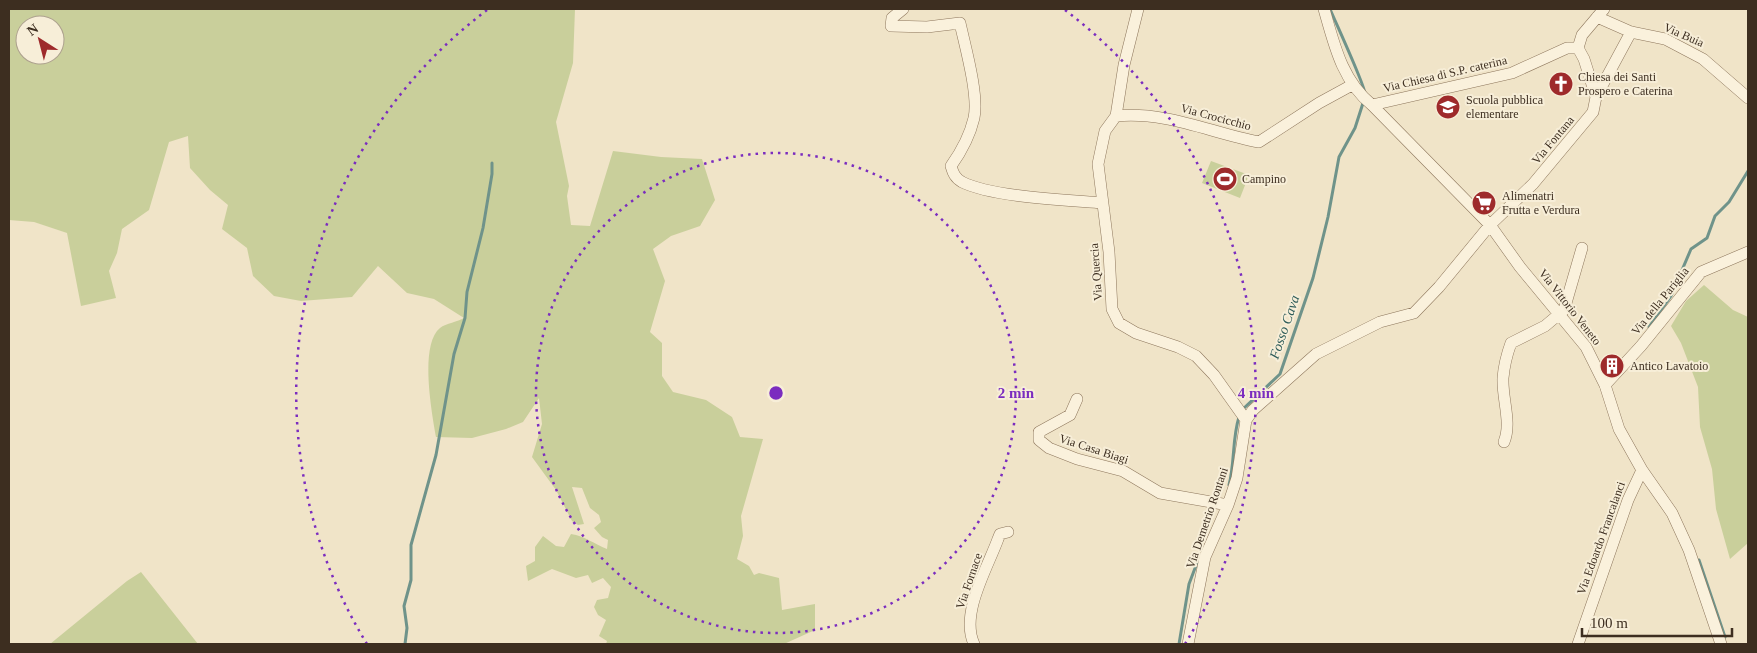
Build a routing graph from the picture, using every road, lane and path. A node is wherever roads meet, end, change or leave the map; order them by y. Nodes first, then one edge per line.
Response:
1 (903, 9) edge
2 (1138, 9) edge
3 (1324, 9) edge
4 (1601, 13) edge
5 (1631, 32) junction
6 (1578, 48) junction
7 (1352, 85) junction
8 (1596, 97) junction
9 (1748, 98) edge
10 (1367, 100) junction
11 (1116, 116) junction
12 (1102, 203) junction
13 (1490, 225) junction
14 (1582, 248) dead end
15 (1748, 252) edge
16 (1561, 314) junction
17 (1605, 385) junction
18 (1077, 398) dead end
19 (1243, 415) junction
20 (1504, 442) dead end
21 (1642, 470) junction
22 (1224, 505) junction
23 (1008, 532) dead end
24 (974, 644) edge
25 (1188, 644) edge
26 (1578, 644) edge
27 (1721, 644) edge

1 - 12 street
2 - 11 street
3 - 7 street, Via Vittorio Veneto
4 - 5 street, Via Buia
4 - 6 street
5 - 8 street, Via Fontana
5 - 9 street, Via Buia
6 - 8 street
6 - 10 street, Via Chiesa di S.P. caterina
7 - 10 street, Via Vittorio Veneto
7 - 11 street, Via Crocicchio
8 - 13 street, Via Fontana
10 - 13 street, Via Vittorio Veneto
11 - 12 street, Via Quercia
12 - 19 street, Via Quercia
13 - 16 street, Via Vittorio Veneto
13 - 19 street
14 - 16 street
15 - 17 street, Via della Pariglia
16 - 17 street, Via Vittorio Veneto
16 - 20 street
17 - 21 street, Via Vittorio Veneto
18 - 22 street, Via Casa Biagi
19 - 22 street, Via Demetrio Rontani
21 - 26 street, Via Edoardo Francalanci
21 - 27 street, Via Vittorio Veneto
22 - 25 street, Via Demetrio Rontani
23 - 24 street, Via Fornace

